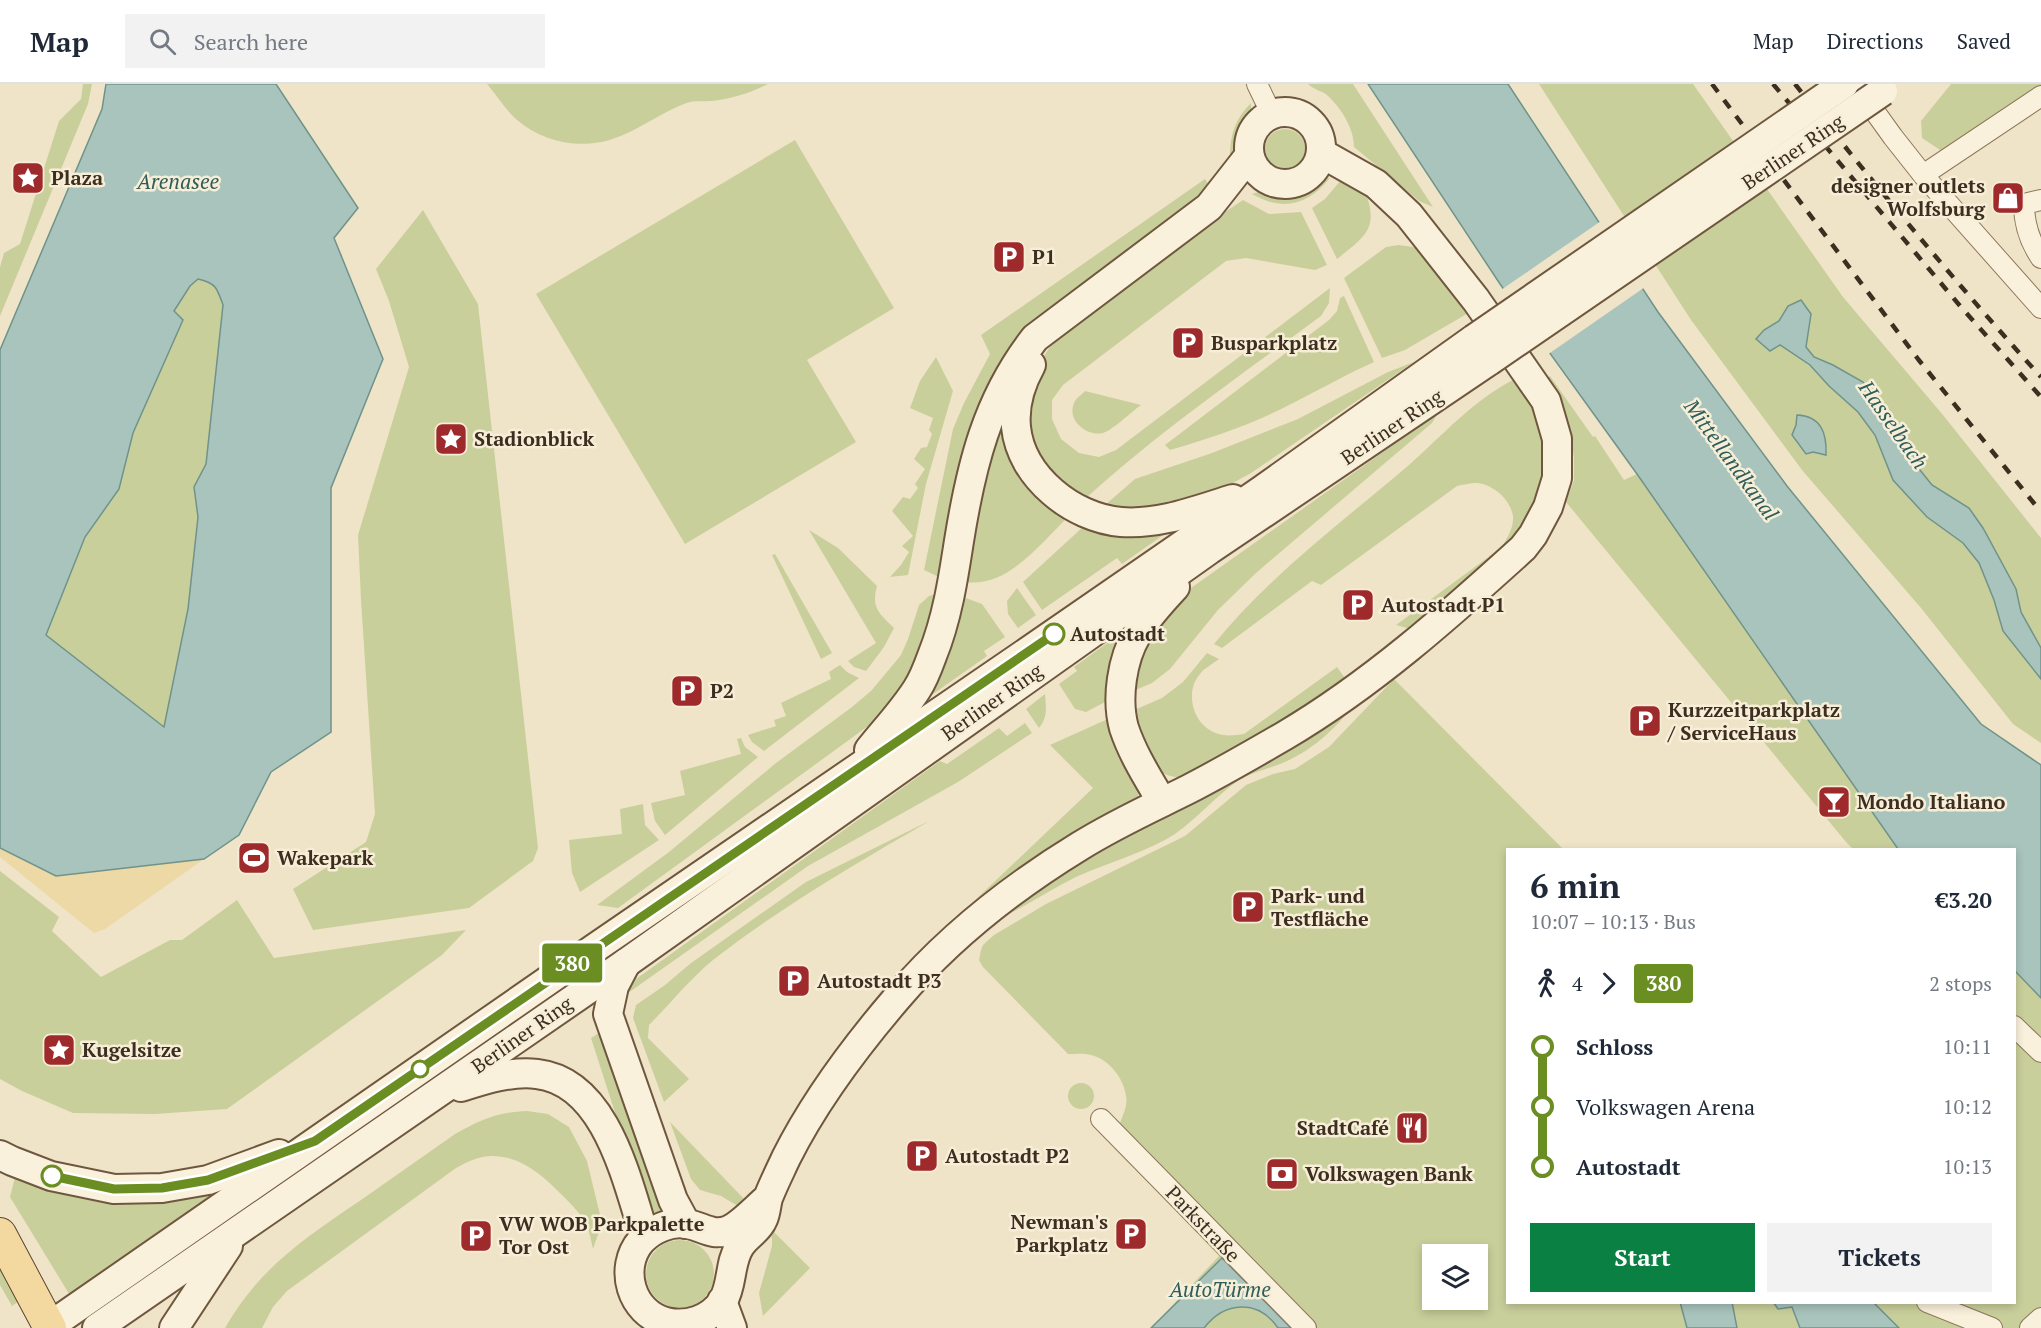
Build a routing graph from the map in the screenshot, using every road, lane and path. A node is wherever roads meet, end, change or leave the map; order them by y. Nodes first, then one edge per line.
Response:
1 (1257, 84) edge
2 (1844, 84) edge
3 (1855, 84) edge
4 (1888, 87) edge
5 (2041, 96) edge
6 (1271, 113) junction
7 (1321, 153) junction
8 (1249, 156) junction
9 (1923, 175) junction
10 (1269, 180) junction
11 (2041, 200) edge
12 (1209, 207) junction
13 (2041, 258) edge
14 (1077, 307) junction
15 (2041, 308) edge
16 (1482, 350) junction
17 (1262, 490) junction
18 (1209, 550) junction
19 (850, 773) junction
20 (1162, 802) junction
21 (626, 963) junction
22 (2016, 1028) edge
23 (2041, 1052) edge
24 (434, 1096) junction
25 (1101, 1119) dead end
26 (315, 1141) junction
27 (0, 1155) edge
28 (768, 1198) junction
29 (697, 1228) junction
30 (237, 1232) junction
31 (0, 1234) edge
32 (645, 1237) junction
33 (730, 1269) junction
34 (723, 1301) junction
35 (1932, 1304) edge
36 (1962, 1304) edge
37 (2041, 1318) edge
38 (1984, 1325) edge
39 (678, 1326) edge
40 (48, 1327) edge
41 (96, 1328) edge
42 (174, 1328) edge
43 (732, 1328) edge
44 (1306, 1328) edge
45 (2030, 1328) edge

1 - 6 street
2 - 16 main road, Berliner Ring, bridge
3 - 9 street
4 - 16 main road, Berliner Ring, bridge
5 - 9 street
6 - 7 main road
6 - 8 main road
7 - 10 main road
7 - 20 main road
8 - 10 main road
8 - 12 main road
9 - 15 street
10 - 12 main road
11 - 13 street
12 - 14 main road
14 - 17 main road
14 - 19 main road
16 - 17 main road, Berliner Ring
16 - 18 main road, Berliner Ring
17 - 19 main road, Berliner Ring
18 - 20 main road
18 - 21 main road, Berliner Ring
19 - 26 main road, Berliner Ring
20 - 28 main road
21 - 24 main road, Berliner Ring
21 - 29 main road
22 - 23 street
24 - 30 main road, Berliner Ring
24 - 32 main road
25 - 44 street, Parkstraße
26 - 27 main road
26 - 40 main road, Berliner Ring
28 - 29 main road
28 - 33 main road
29 - 32 main road
29 - 33 main road
30 - 41 main road, Berliner Ring
30 - 42 main road
31 - 40 main road
32 - 39 main road
33 - 34 main road
34 - 39 main road
34 - 43 main road
35 - 38 street
36 - 38 street
37 - 45 street

